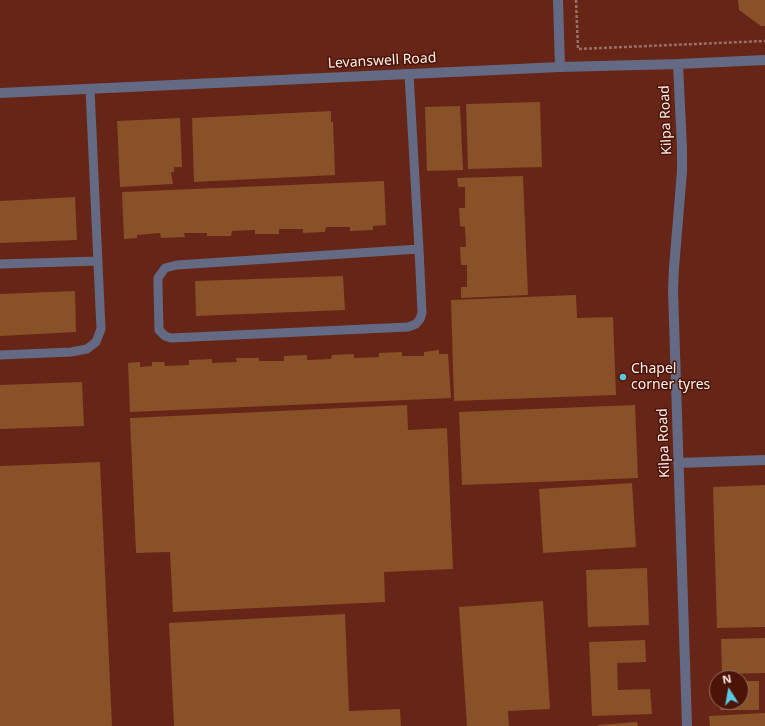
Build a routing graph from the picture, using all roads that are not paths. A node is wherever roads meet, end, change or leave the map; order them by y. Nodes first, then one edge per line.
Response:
1 (558, 0) edge
2 (765, 60) edge
3 (678, 64) junction
4 (560, 67) junction
5 (409, 74) junction
6 (90, 89) junction
7 (0, 93) edge
8 (419, 249) junction
9 (98, 261) junction
10 (0, 264) edge
11 (0, 355) edge
12 (765, 460) edge
13 (678, 464) junction
14 (687, 726) edge

1 - 4 street
2 - 3 street, Levanswell Road
3 - 4 street, Levanswell Road
3 - 13 street, Kilpa Road
4 - 5 street, Levanswell Road
5 - 6 street, Levanswell Road
5 - 8 lane
6 - 7 street, Levanswell Road
6 - 9 lane
8 - 8 lane
9 - 10 lane
9 - 11 lane
12 - 13 street
13 - 14 street, Kilpa Road

